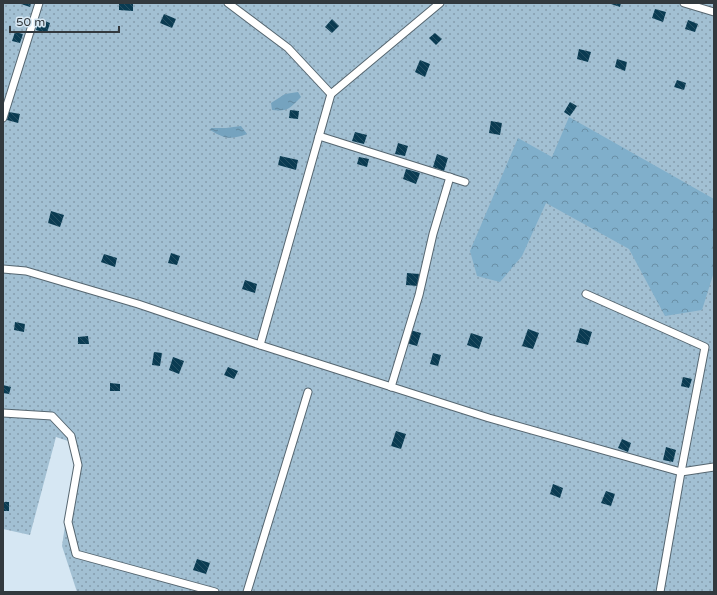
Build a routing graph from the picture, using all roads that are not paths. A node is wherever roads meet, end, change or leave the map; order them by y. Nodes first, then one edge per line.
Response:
1 (39, 3) edge
2 (228, 3) edge
3 (440, 3) edge
4 (684, 3) edge
5 (714, 12) edge
6 (331, 94) junction
7 (3, 118) edge
8 (319, 136) junction
9 (450, 177) junction
10 (465, 182) dead end
11 (3, 269) edge
12 (586, 294) dead end
13 (260, 345) junction
14 (391, 387) junction
15 (308, 392) dead end
16 (3, 413) edge
17 (714, 467) edge
18 (681, 472) junction
19 (215, 592) edge
20 (247, 592) edge
21 (660, 592) edge

1 - 7 lane
2 - 6 lane
3 - 6 lane
4 - 5 lane
6 - 8 lane
8 - 9 lane
8 - 13 lane
9 - 10 lane
9 - 14 lane
11 - 13 lane
12 - 18 lane
13 - 14 lane
14 - 18 lane
15 - 20 lane
16 - 19 lane
17 - 18 lane
18 - 21 lane

